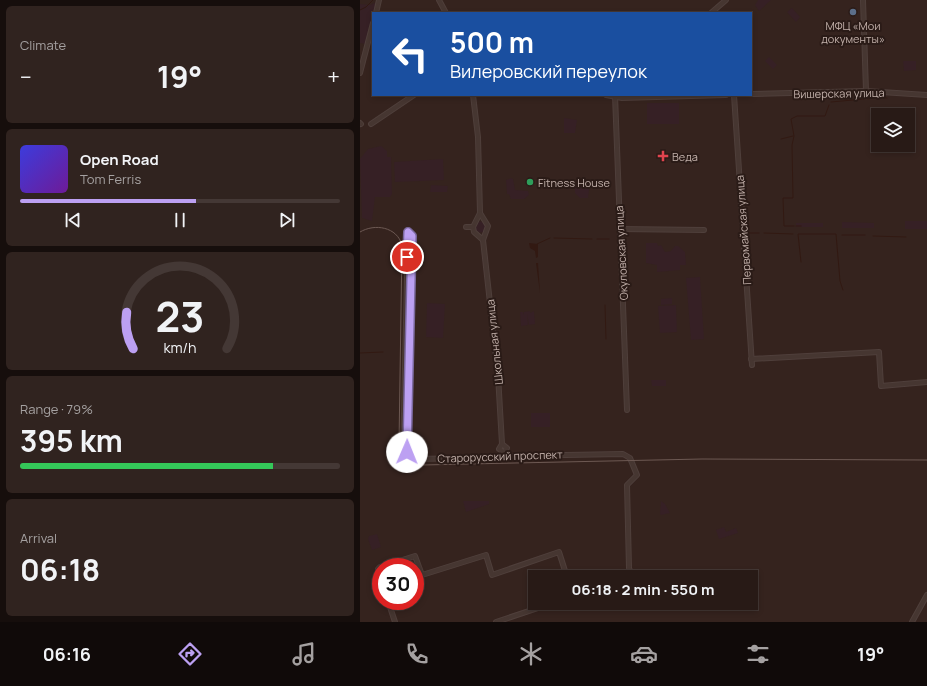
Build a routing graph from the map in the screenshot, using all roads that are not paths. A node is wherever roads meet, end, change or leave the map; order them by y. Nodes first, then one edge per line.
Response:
1 (379, 0) edge
2 (439, 0) edge
3 (726, 0) edge
4 (863, 0) edge
5 (376, 12) edge
6 (445, 12) edge
7 (713, 12) edge
8 (372, 27) edge
9 (360, 73) edge
10 (866, 91) junction
11 (752, 94) edge
12 (927, 95) edge
13 (413, 96) edge
14 (473, 96) edge
15 (615, 96) edge
16 (734, 96) edge
17 (371, 124) dead end
18 (480, 213) junction
19 (477, 220) junction
20 (483, 220) junction
21 (466, 227) dead end
22 (473, 227) junction
23 (620, 229) junction
24 (704, 230) dead end
25 (485, 233) junction
26 (478, 234) junction
27 (483, 240) junction
28 (751, 360) junction
29 (752, 365) dead end
30 (927, 382) edge
31 (627, 410) dead end
32 (503, 454) junction
33 (412, 459) junction
34 (565, 570) edge
35 (630, 570) edge
36 (424, 574) edge
37 (927, 596) edge
38 (391, 610) edge
39 (533, 610) edge
40 (395, 622) edge
41 (496, 622) edge
42 (912, 622) edge

1 - 5 street
2 - 6 street
3 - 7 street
4 - 10 street
8 - 9 street
10 - 11 street, Вишерская улица
10 - 12 street, Вишерская улица
13 - 17 street
14 - 18 street
15 - 23 street, Окуловская улица
16 - 28 street, Первомайская улица
18 - 19 street
18 - 20 street
19 - 20 street
19 - 22 street
20 - 25 street
21 - 22 street
22 - 26 street
23 - 24 street
23 - 31 street, Окуловская улица
25 - 26 street
25 - 27 street, Школьная улица
26 - 27 street
27 - 32 street, Школьная улица
28 - 29 street, Первомайская улица
28 - 30 street
32 - 33 street, Старорусский проспект
32 - 35 street, Старорусский проспект
33 - 33 street, Старорусский проспект
34 - 36 street
37 - 42 street
38 - 40 street
39 - 41 street

